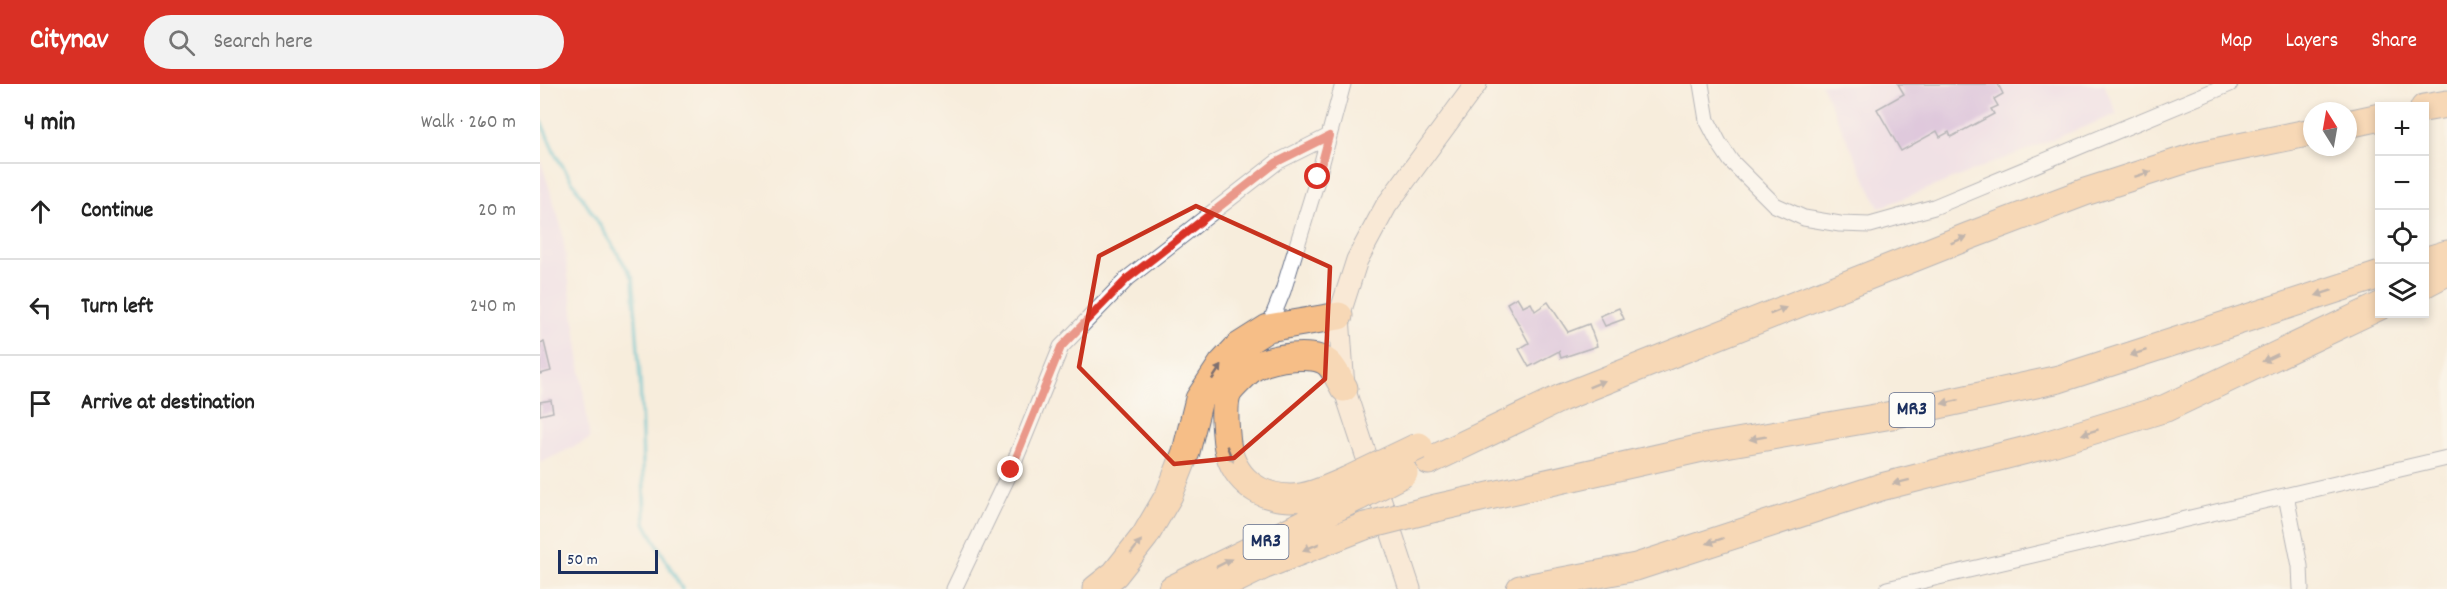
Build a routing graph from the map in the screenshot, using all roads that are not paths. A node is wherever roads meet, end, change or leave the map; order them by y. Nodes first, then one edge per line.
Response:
1 (1343, 84) edge
2 (1476, 84) edge
3 (1701, 84) edge
4 (2230, 84) edge
5 (2447, 104) edge
6 (2429, 107) edge
7 (2375, 118) edge
8 (2357, 122) edge
9 (2303, 134) edge
10 (1329, 136) junction
11 (2447, 254) edge
12 (2429, 259) edge
13 (2447, 272) edge
14 (2375, 276) edge
15 (2429, 281) edge
16 (2375, 308) edge
17 (1339, 316) junction
18 (1268, 328) junction
19 (1341, 344) junction
20 (1309, 356) junction
21 (1344, 388) junction
22 (2447, 458) edge
23 (1353, 488) junction
24 (2286, 496) junction
25 (954, 589) edge
26 (1096, 589) edge
27 (1172, 589) edge
28 (1216, 589) edge
29 (1410, 589) edge
30 (1520, 589) edge
31 (1887, 589) edge
32 (2301, 589) edge

1 - 10 street
2 - 17 main road
3 - 4 street
5 - 6 highway
7 - 8 highway
23 -> 9 highway, MR3, bridge
10 - 18 street
10 - 25 street
11 - 12 highway
13 - 15 highway
14 -> 28 highway, MR3, bridge
16 -> 30 highway
17 - 18 highway
17 - 19 main road
26 -> 18 highway
19 - 20 highway
19 - 21 main road
20 - 21 highway
20 -> 23 highway
21 - 29 main road
22 - 24 street
27 -> 23 highway, MR3
24 - 31 street
24 - 32 street

